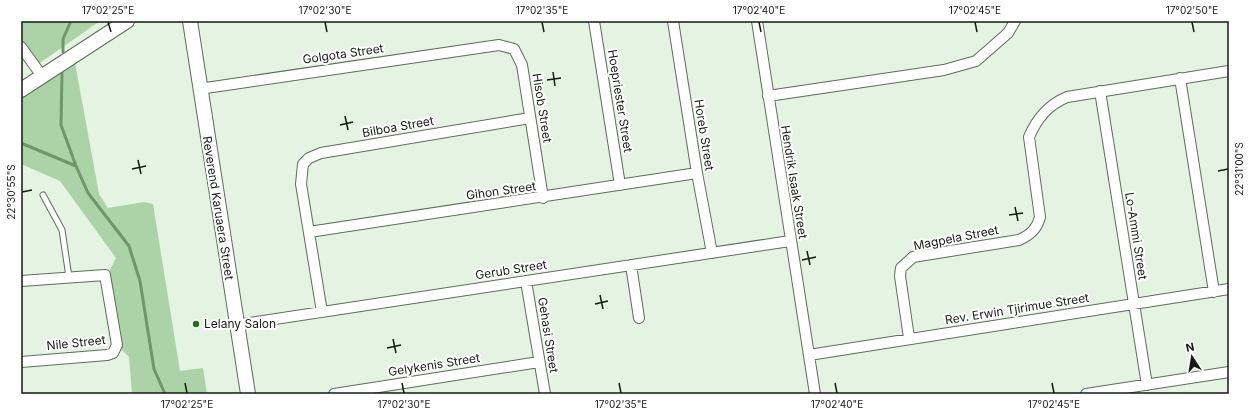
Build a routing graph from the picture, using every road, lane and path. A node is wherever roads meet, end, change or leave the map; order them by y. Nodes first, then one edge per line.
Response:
1 (126, 21) edge
2 (190, 21) edge
3 (594, 21) edge
4 (673, 21) edge
5 (757, 21) edge
6 (1015, 21) edge
7 (491, 46) joint
8 (21, 47) edge
9 (1229, 71) edge
10 (42, 76) junction
11 (1180, 78) junction
12 (199, 89) junction
13 (21, 90) edge
14 (1100, 91) junction
15 (768, 96) junction
16 (530, 118) junction
17 (697, 173) junction
18 (620, 185) junction
19 (43, 195) dead end
20 (543, 198) junction
21 (309, 232) junction
22 (790, 241) junction
23 (712, 253) junction
24 (631, 266) junction
25 (69, 277) junction
26 (21, 281) edge
27 (526, 281) junction
28 (1229, 289) edge
29 (1214, 292) junction
30 (1134, 304) junction
31 (322, 312) junction
32 (639, 318) dead end
33 (236, 325) junction
34 (909, 338) junction
35 (809, 355) junction
36 (21, 362) edge
37 (539, 362) junction
38 (1229, 372) edge
39 (1148, 384) junction
40 (248, 394) edge
41 (334, 394) edge
42 (545, 394) edge
43 (815, 394) edge
44 (1086, 394) edge

1 - 10 street
2 - 12 street, Reverend Karuaera Street
3 - 18 street, Hoepriester Street
4 - 17 street, Horeb Street
5 - 15 street, Hendrik Isaak Street
6 - 15 street
7 - 12 street, Golgota Street
7 - 16 street, Hisob Street
8 - 10 street
9 - 11 street, Magpela Street
10 - 13 street
11 - 14 street, Magpela Street
11 - 29 street
12 - 33 street, Reverend Karuaera Street
14 - 30 street, Lo-Ammi Street
14 - 34 street, Magpela Street
15 - 22 street, Hendrik Isaak Street
16 - 20 street, Hisob Street
16 - 21 street, Bilboa Street
17 - 18 street, Gihon Street
17 - 23 street, Horeb Street
18 - 20 street, Gihon Street
19 - 25 lane
20 - 21 street, Gihon Street
21 - 31 street, Bilboa Street
22 - 23 street, Gerub Street
22 - 35 street, Hendrik Isaak Street
23 - 24 street, Gerub Street
24 - 27 street, Gerub Street
24 - 32 street
25 - 26 street, Nile Street
25 - 36 street, Nile Street
27 - 31 street, Gerub Street
27 - 37 street, Gehasi Street
28 - 29 street, Rev. Erwin Tjirimue Street
29 - 30 street, Rev. Erwin Tjirimue Street
30 - 34 street, Rev. Erwin Tjirimue Street
30 - 39 street, Lo-Ammi Street
31 - 33 street, Gerub Street
33 - 40 street, Reverend Karuaera Street
34 - 35 street, Rev. Erwin Tjirimue Street
35 - 43 street, Hendrik Isaak Street
37 - 41 street, Gelykenis Street
37 - 42 street, Gehasi Street
38 - 39 street
39 - 44 street

